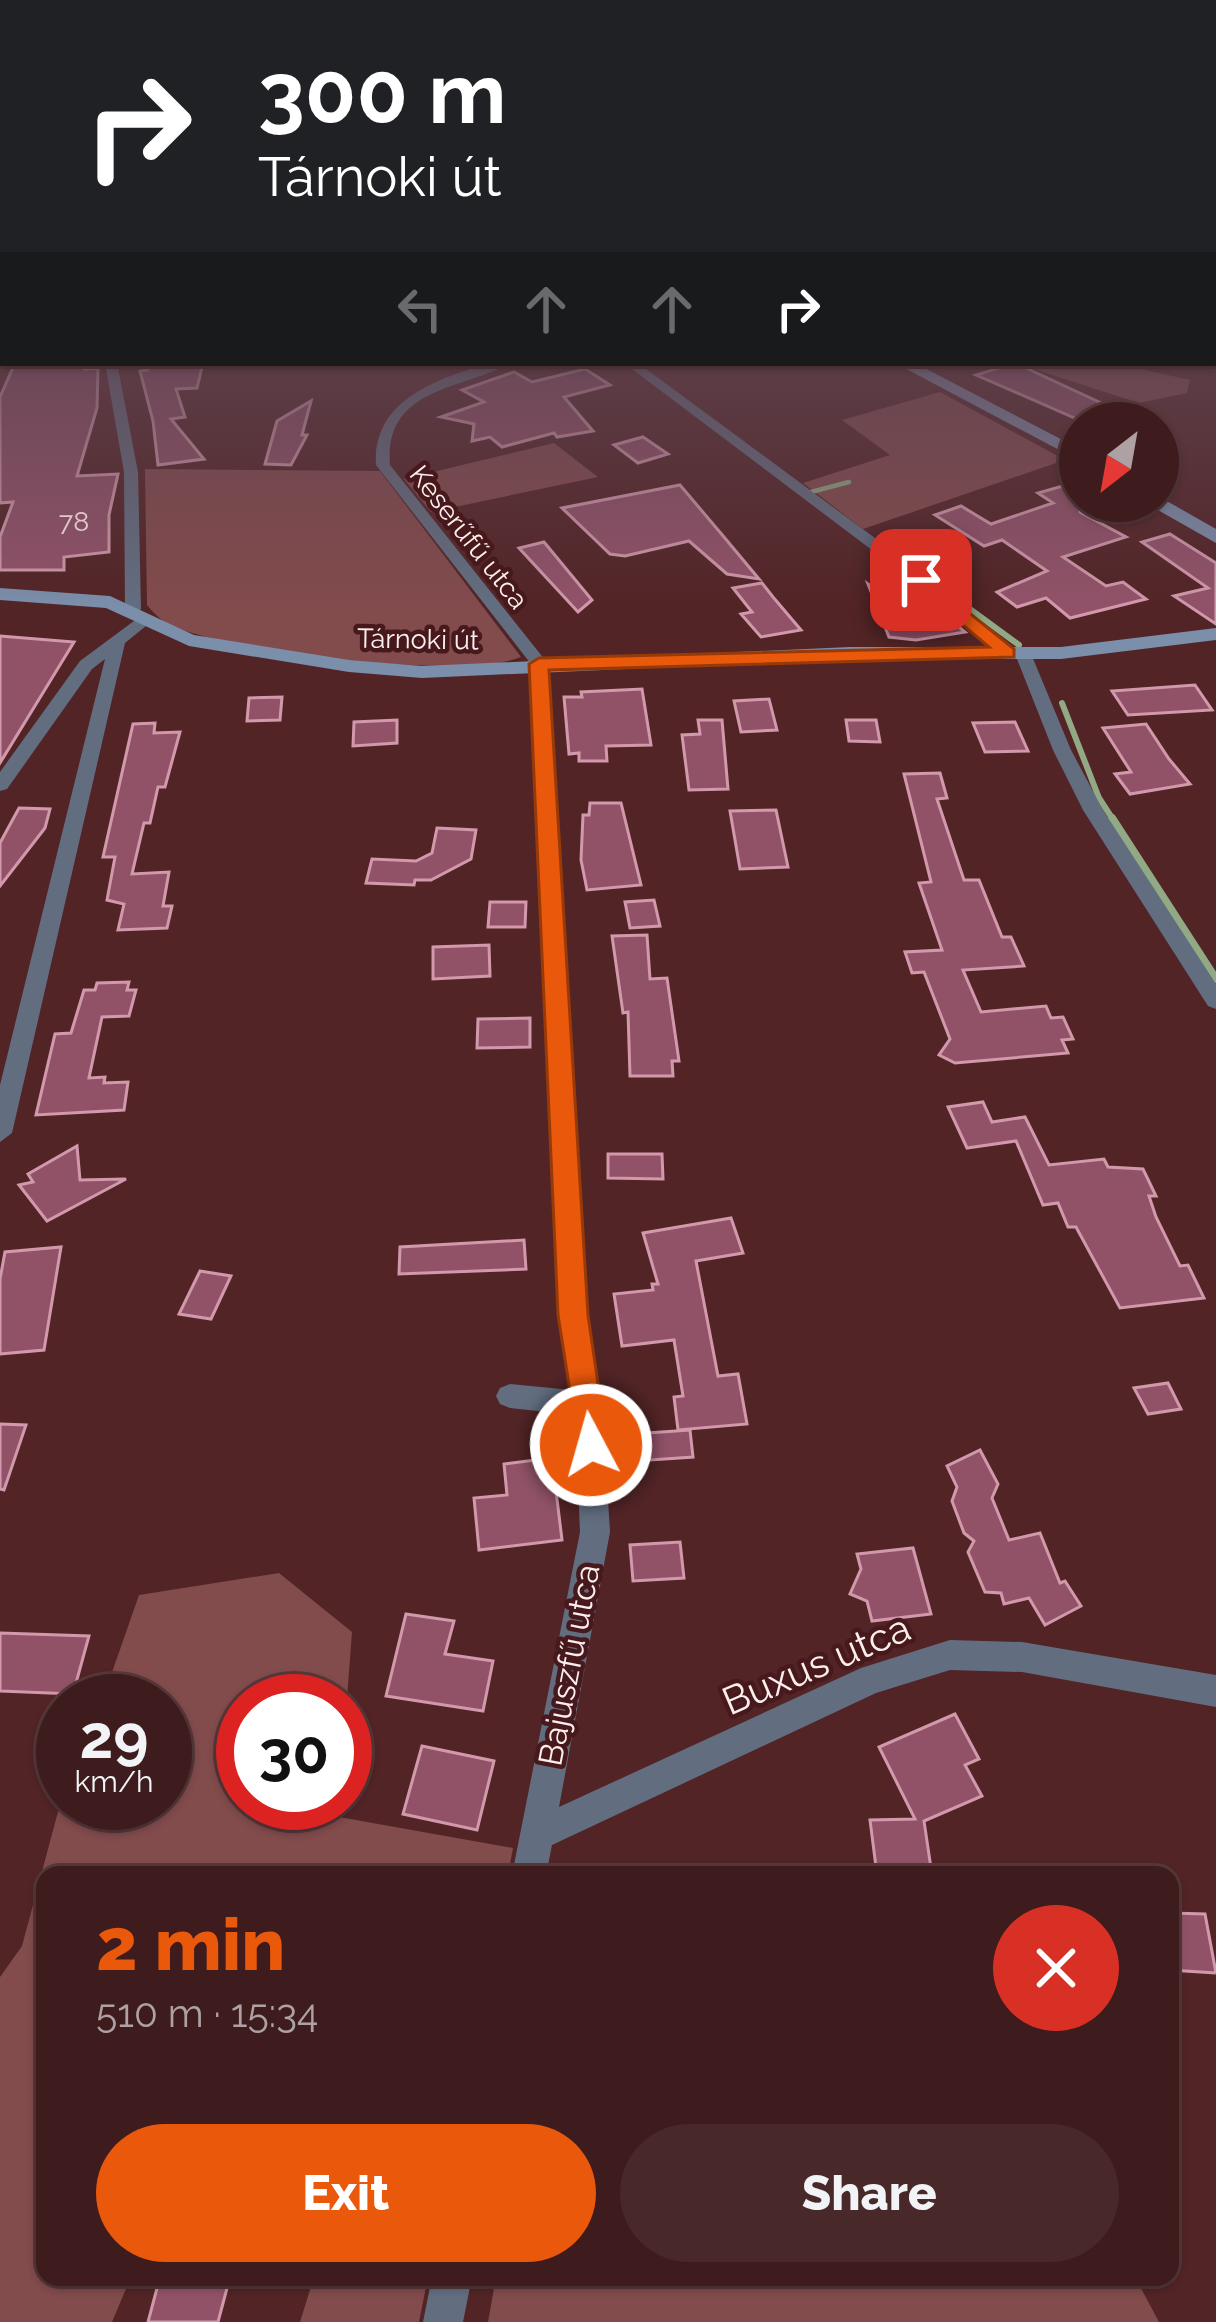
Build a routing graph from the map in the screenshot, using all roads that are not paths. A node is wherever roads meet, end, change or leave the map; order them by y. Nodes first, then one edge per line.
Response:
1 (116, 391) edge
2 (430, 391) edge
3 (668, 391) edge
4 (957, 391) edge
5 (1059, 445) edge
6 (1179, 515) edge
7 (1216, 537) edge
8 (0, 593) edge
9 (138, 615) junction
10 (1216, 634) edge
11 (118, 640) junction
12 (1015, 653) junction
13 (539, 664) junction
14 (6, 767) edge
15 (0, 785) edge
16 (1216, 1000) edge
17 (0, 1133) edge
18 (510, 1396) dead end
19 (587, 1404) junction
20 (1216, 1691) edge
21 (536, 1835) junction
22 (531, 1866) edge
23 (450, 2286) edge
24 (443, 2322) edge

1 - 9 street
2 - 13 street, Keserűfű utca
3 - 12 street
4 - 5 street
6 - 7 street
8 - 9 street, Tárnoki út
9 - 11 street
9 - 13 street, Tárnoki út
10 - 12 street, Tárnoki út
11 - 14 street
11 - 17 street
12 - 13 street, Tárnoki út
12 - 16 street
13 - 19 street, Bajuszfű utca
14 - 15 street
18 - 19 street
19 - 21 street, Bajuszfű utca
20 - 21 street, Buxus utca
21 - 22 street, Bajuszfű utca
23 - 24 street

